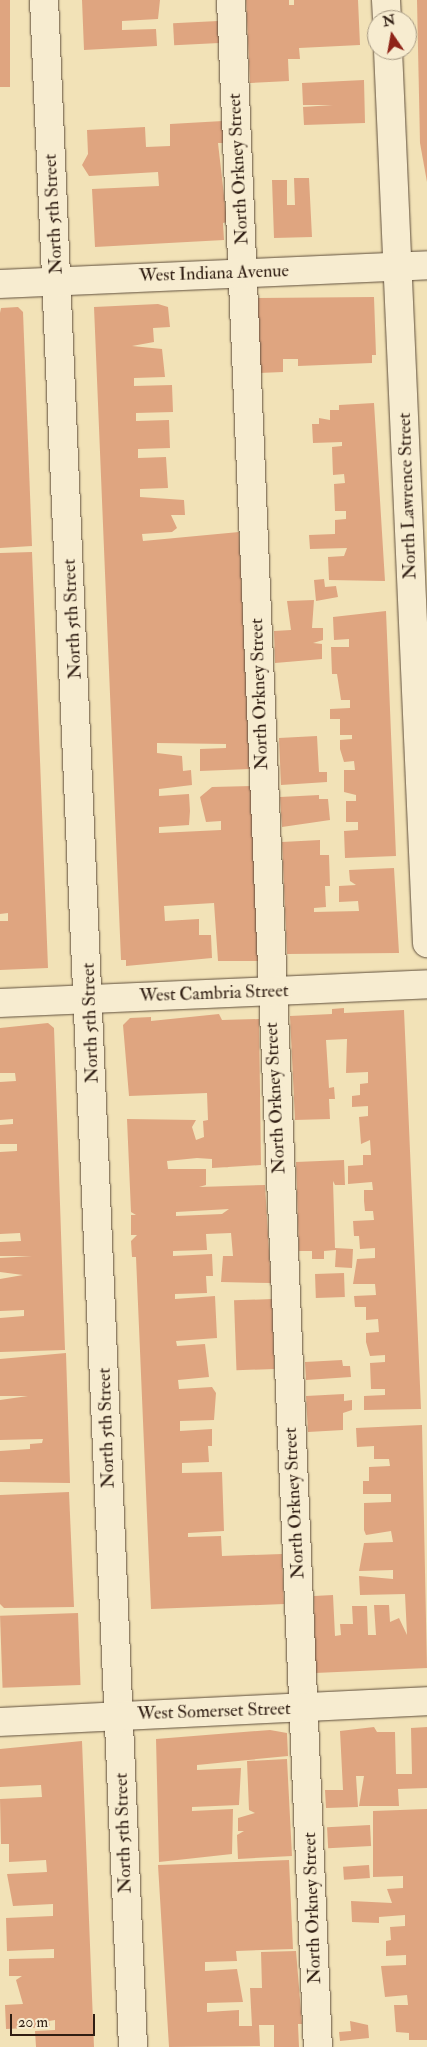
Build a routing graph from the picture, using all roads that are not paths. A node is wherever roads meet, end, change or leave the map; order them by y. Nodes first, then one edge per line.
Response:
1 (44, 0) edge
2 (231, 0) edge
3 (388, 60) edge
4 (427, 265) edge
5 (398, 266) junction
6 (244, 274) junction
7 (57, 281) junction
8 (0, 284) edge
9 (427, 943) edge
10 (427, 984) edge
11 (271, 992) junction
12 (90, 999) junction
13 (0, 1003) edge
14 (427, 1701) edge
15 (305, 1708) junction
16 (119, 1716) junction
17 (0, 1722) edge
18 (133, 2047) edge
19 (318, 2047) edge

1 - 7 street, North 5th Street
2 - 6 street, North Orkney Street
3 - 5 street, North Lawrence Street
4 - 5 street, West Indiana Avenue
5 - 6 street, West Indiana Avenue
5 - 9 street, North Lawrence Street
6 - 7 street, West Indiana Avenue
6 - 11 street, North Orkney Street
7 - 8 street, West Indiana Avenue
7 - 12 street, North 5th Street
10 - 11 street, West Cambria Street
11 - 12 street, West Cambria Street
11 - 15 street, North Orkney Street
12 - 13 street, West Cambria Street
12 - 16 street, North 5th Street
14 - 15 street, West Somerset Street
15 - 16 street, West Somerset Street
15 - 19 street, North Orkney Street
16 - 17 street, West Somerset Street
16 - 18 street, North 5th Street

